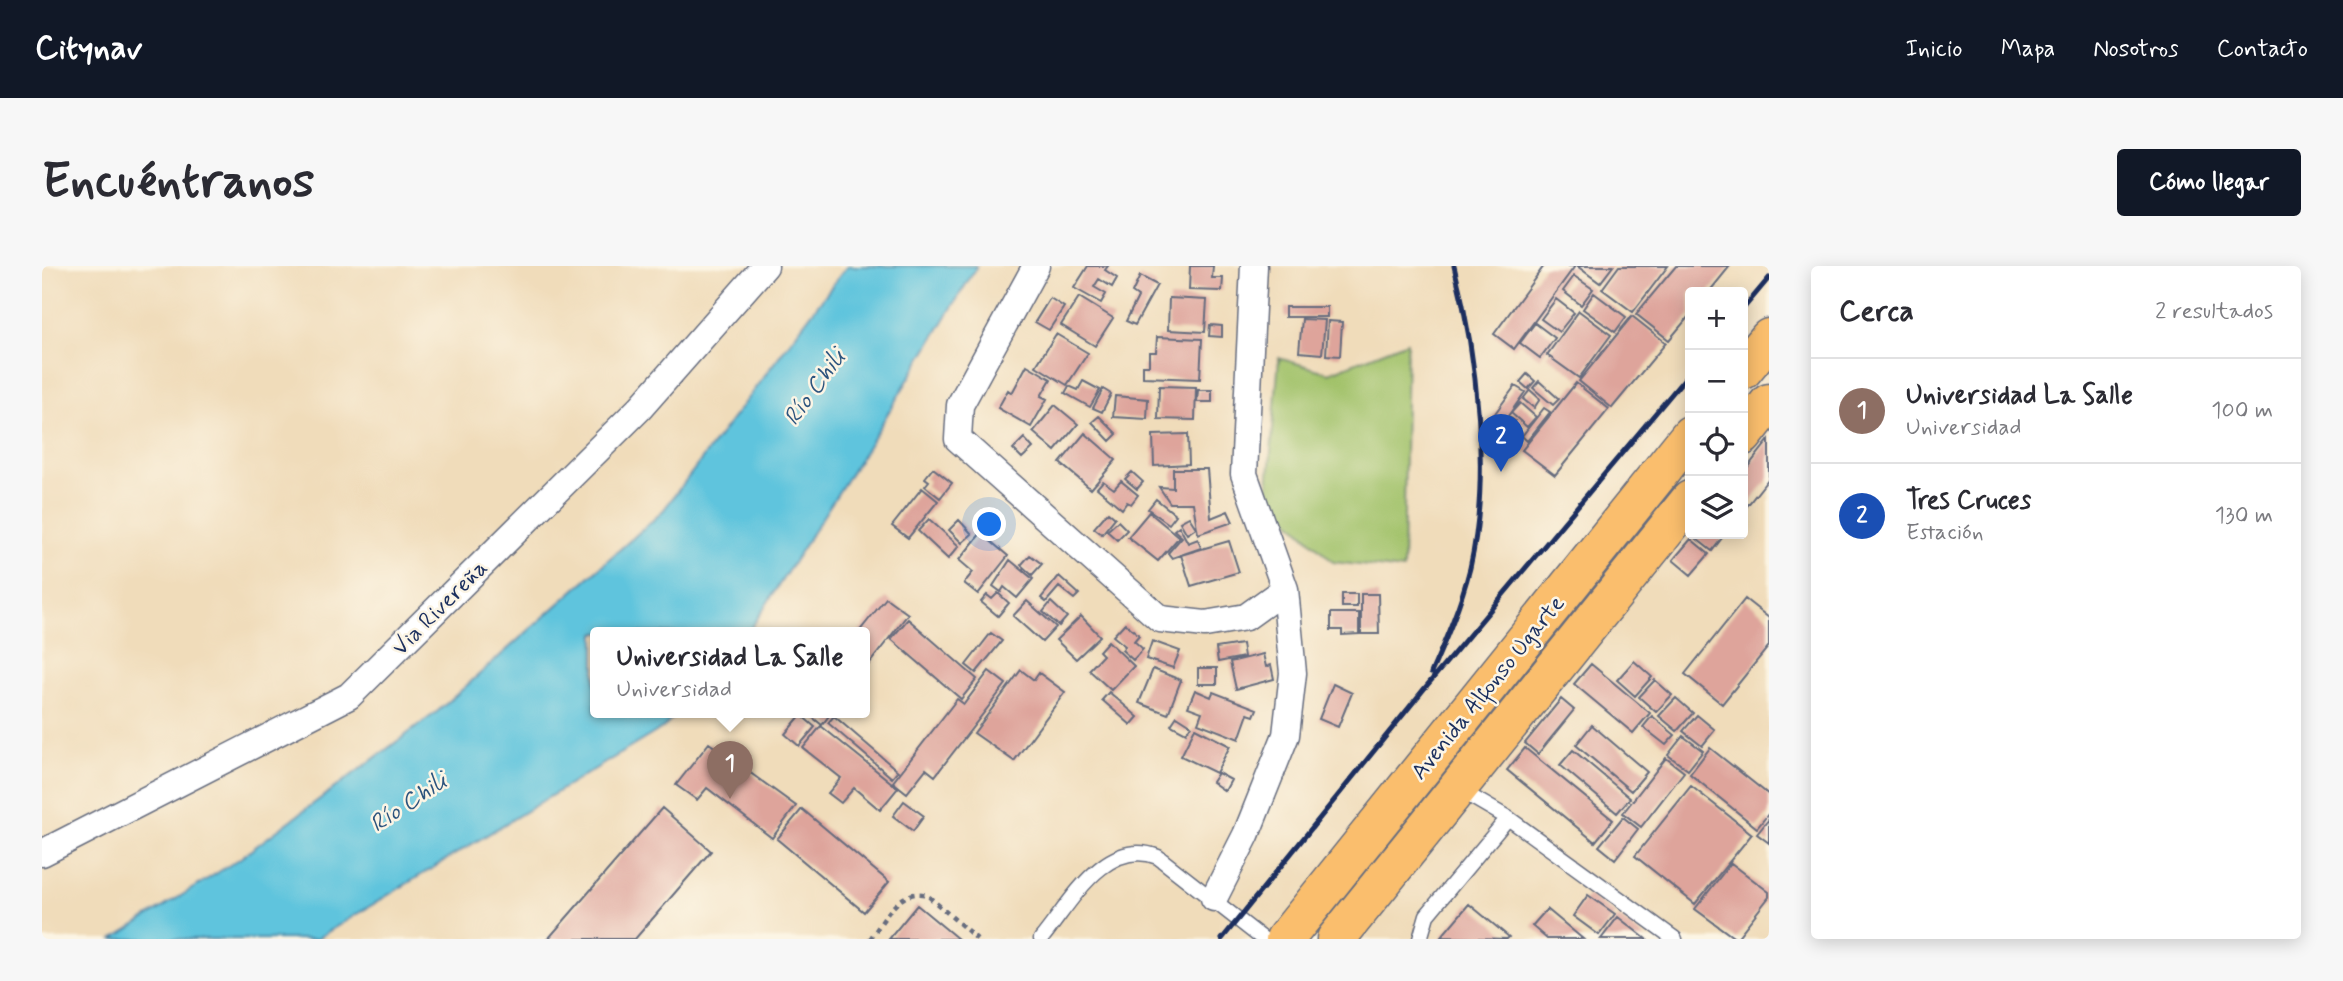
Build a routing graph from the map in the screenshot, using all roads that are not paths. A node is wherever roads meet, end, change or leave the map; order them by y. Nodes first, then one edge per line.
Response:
1 (765, 266) edge
2 (1035, 266) edge
3 (1254, 266) edge
4 (1769, 338) edge
5 (1748, 364) edge
6 (1769, 403) edge
7 (1748, 430) edge
8 (1685, 443) edge
9 (1685, 506) edge
10 (1285, 589) junction
11 (1441, 777) junction
12 (1508, 818) junction
13 (42, 853) edge
14 (1214, 898) junction
15 (1041, 939) edge
16 (1263, 939) edge
17 (1284, 939) edge
18 (1336, 939) edge
19 (1420, 939) edge
20 (1675, 939) edge

1 - 13 street, Via Rivereña
2 - 10 street
3 - 10 street
4 - 5 main road
6 - 7 main road
8 - 11 main road, Avenida Alfonso Ugarte
9 - 11 main road, Avenida Alfonso Ugarte
10 - 14 street
11 - 12 lane
11 - 17 main road, Avenida Alfonso Ugarte
11 - 18 main road, Avenida Alfonso Ugarte
12 - 19 lane
12 - 20 lane
14 - 15 lane
14 - 16 lane

